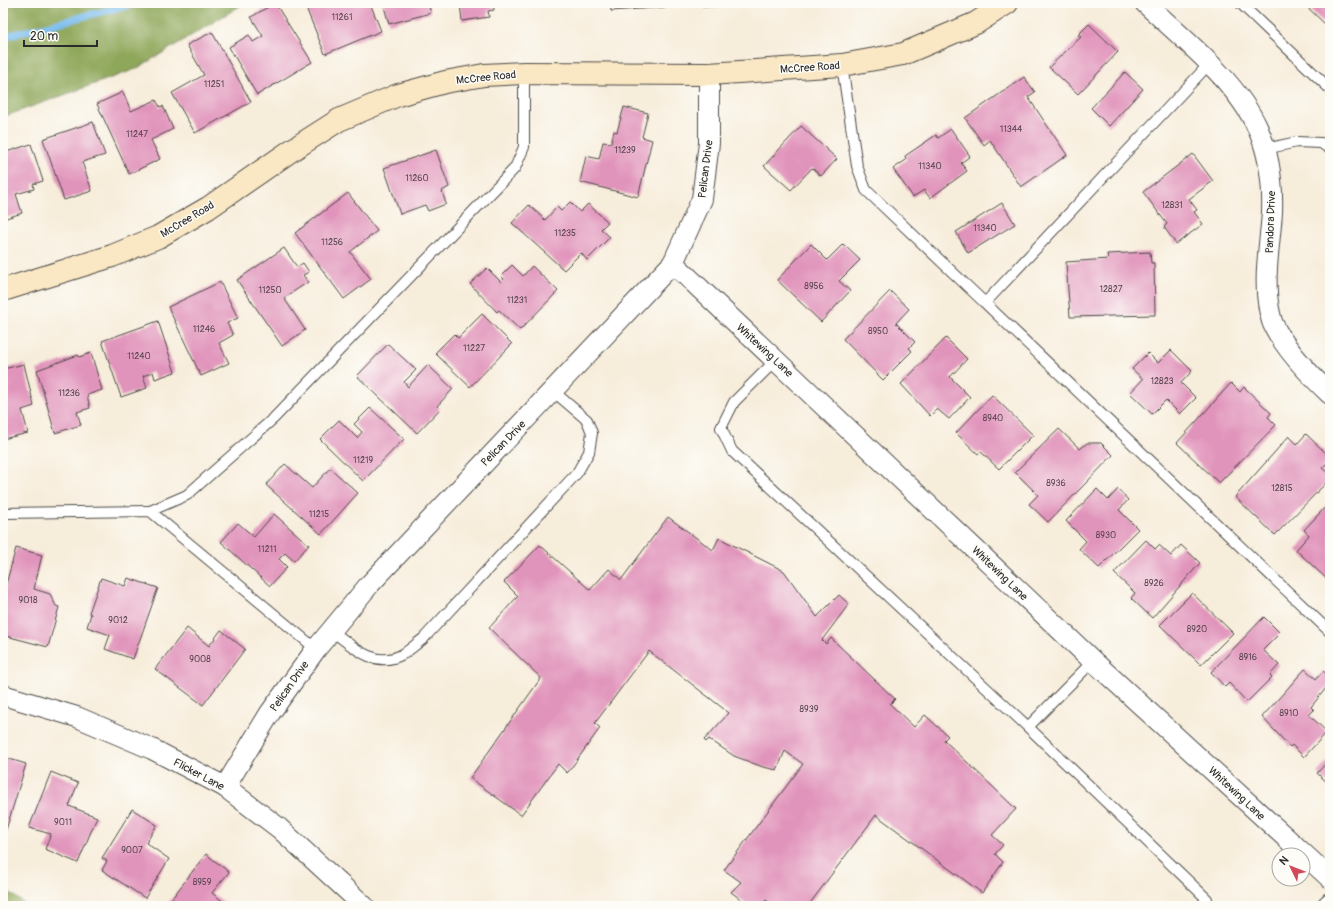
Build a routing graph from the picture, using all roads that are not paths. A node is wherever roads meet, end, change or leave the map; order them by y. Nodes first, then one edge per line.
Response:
1 (1007, 3) edge
2 (1145, 3) edge
3 (1240, 3) edge
4 (1210, 63) junction
5 (842, 65) junction
6 (524, 73) junction
7 (709, 74) junction
8 (1330, 88) edge
9 (1265, 149) junction
10 (1330, 149) edge
11 (674, 263) junction
12 (3, 290) edge
13 (984, 303) junction
14 (776, 360) junction
15 (553, 391) junction
16 (1330, 394) edge
17 (150, 511) junction
18 (3, 513) edge
19 (331, 630) junction
20 (1330, 632) edge
21 (316, 649) junction
22 (1093, 661) junction
23 (3, 695) edge
24 (1028, 727) junction
25 (225, 787) junction
26 (1330, 878) edge
27 (1330, 903) edge
28 (364, 906) edge
29 (1201, 906) edge
30 (1326, 906) edge

1 - 5 street, McCree Road
2 - 4 street, Pandora Drive
3 - 8 lane
4 - 9 street, Pandora Drive
4 - 13 lane
5 - 7 street, McCree Road
5 - 13 lane
6 - 7 street, McCree Road
6 - 12 street, McCree Road
6 - 17 lane
7 - 11 street, Pelican Drive
9 - 10 lane
9 - 16 street, Pandora Drive
11 - 14 street, Whitewing Lane
11 - 15 street, Pelican Drive
13 - 20 lane
14 - 22 street, Whitewing Lane
14 - 24 lane
15 - 19 street, Pelican Drive
15 - 19 lane
17 - 18 lane
17 - 21 lane
19 - 21 street, Pelican Drive
21 - 25 street, Pelican Drive
22 - 24 lane
22 - 26 street, Whitewing Lane
23 - 25 street, Flicker Lane
24 - 29 lane
25 - 28 street, Flicker Lane
27 - 30 street

